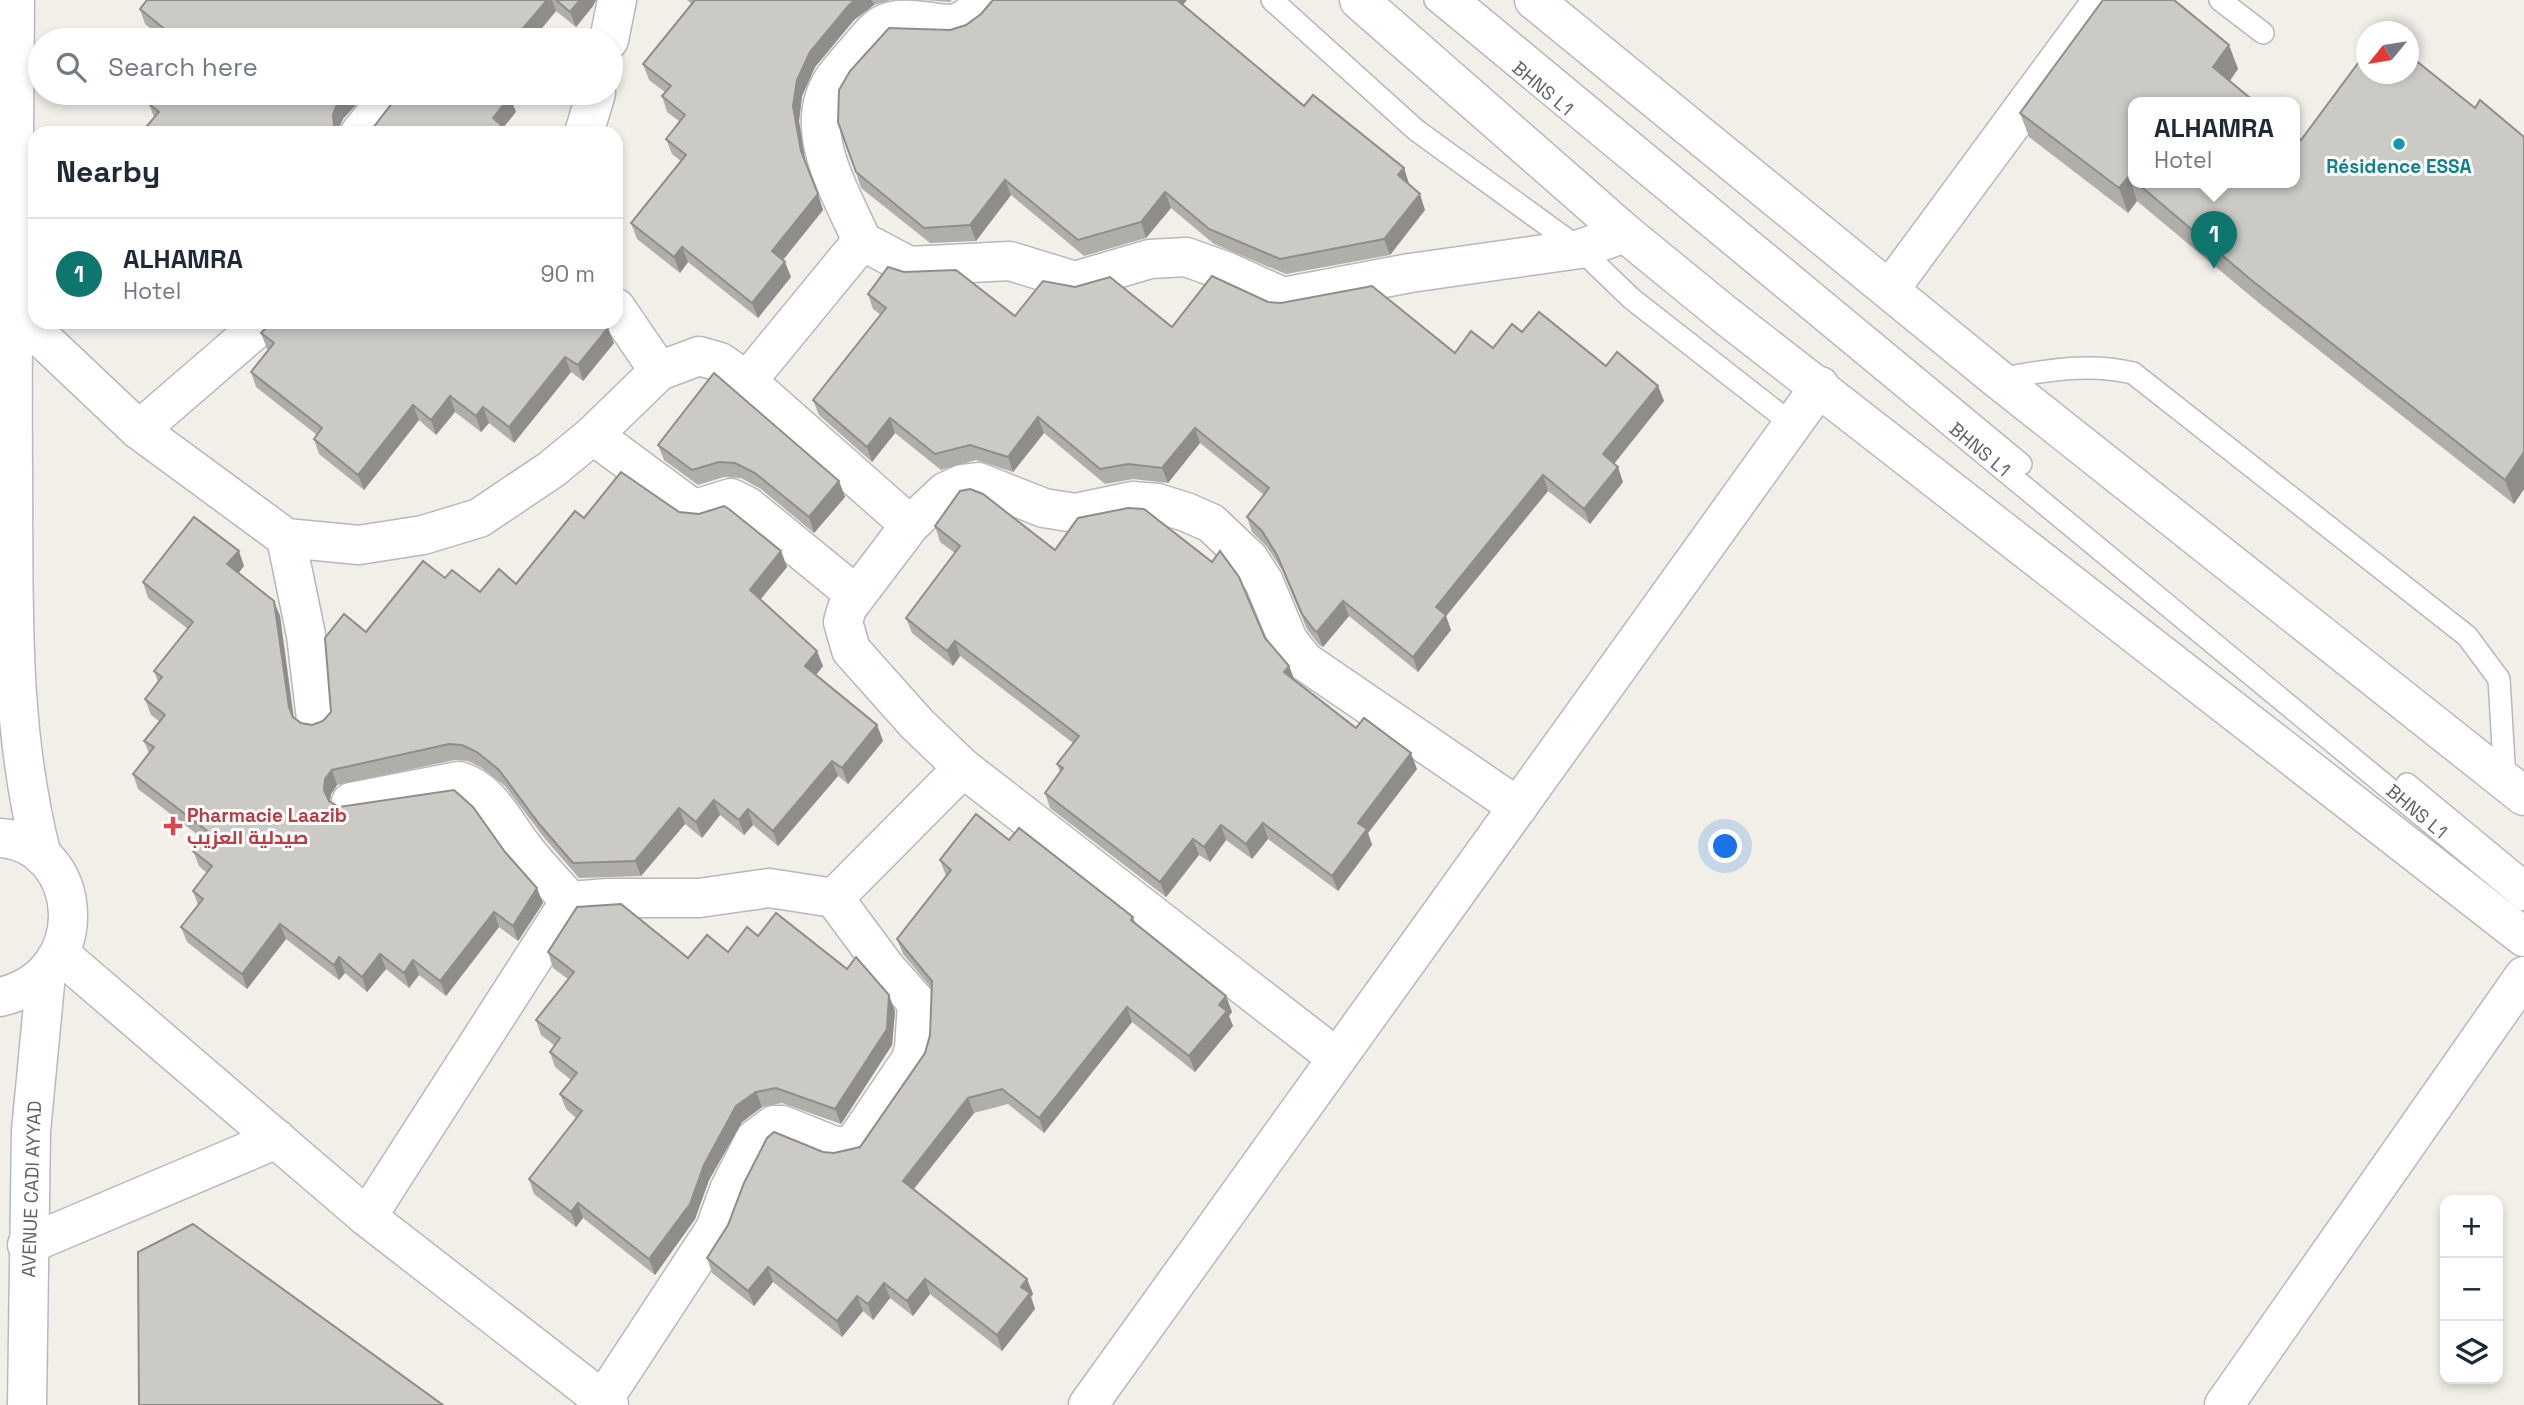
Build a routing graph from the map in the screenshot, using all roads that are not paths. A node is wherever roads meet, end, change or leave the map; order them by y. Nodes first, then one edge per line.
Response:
1 (15, 0) edge
2 (617, 0) edge
3 (983, 0) edge
4 (1272, 0) edge
5 (1359, 0) edge
6 (1435, 0) edge
7 (1461, 0) edge
8 (1534, 0) edge
9 (2103, 0) edge
10 (2220, 0) edge
11 (611, 28) edge
12 (2263, 33) dead end
13 (383, 105) edge
14 (592, 105) edge
15 (366, 126) edge
16 (586, 126) edge
17 (1625, 233) junction
18 (862, 241) junction
19 (1580, 249) junction
20 (1890, 289) junction
21 (12, 310) junction
22 (623, 318) edge
23 (28, 325) edge
24 (32, 329) edge
25 (256, 329) edge
26 (659, 371) junction
27 (1998, 379) junction
28 (747, 381) junction
29 (1820, 386) junction
30 (1792, 424) junction
31 (139, 430) junction
32 (593, 435) junction
33 (910, 525) junction
34 (286, 538) junction
35 (856, 595) junction
36 (316, 719) dead end
37 (963, 768) junction
38 (2514, 788) edge
39 (351, 802) edge
40 (1518, 807) junction
41 (0, 838) edge
42 (42, 856) junction
43 (2524, 881) edge
44 (834, 898) junction
45 (2524, 900) edge
46 (569, 901) junction
47 (2524, 937) edge
48 (53, 964) junction
49 (2524, 976) edge
50 (0, 997) edge
51 (1337, 1058) junction
52 (277, 1139) junction
53 (367, 1217) junction
54 (27, 1245) junction
55 (606, 1403) edge
56 (27, 1405) edge
57 (1088, 1405) edge
58 (2224, 1405) edge

1 - 21 street
2 - 11 street
3 - 18 street
4 - 19 lane
5 - 17 street
6 - 45 lane, BHNS L1
7 - 43 lane, BHNS L1
8 - 20 street
9 - 20 street
10 - 12 lane
13 - 15 street
14 - 16 street
17 - 19 street
17 - 29 street
18 - 19 street
18 - 28 street
19 - 30 lane
20 - 27 street
21 - 23 street
21 - 42 street
22 - 26 street
24 - 31 street
25 - 31 street
26 - 28 street
26 - 32 street
27 - 38 street
27 - 38 lane
28 - 33 street
29 - 30 street
29 - 47 street
30 - 40 street
31 - 34 street
32 - 34 street
32 - 35 street
33 - 35 street
33 - 40 street
34 - 36 street
35 - 37 street
37 - 44 street
37 - 51 street
39 - 46 street
40 - 51 street
41 - 42 street
42 - 48 street, AVENUE CADI AYYAD
44 - 46 street
44 - 55 street
46 - 53 street
48 - 50 street
48 - 52 street
48 - 54 street, AVENUE CADI AYYAD
49 - 58 street
51 - 57 street
52 - 53 street
52 - 54 street
53 - 55 street
54 - 56 street, AVENUE CADI AYYAD

